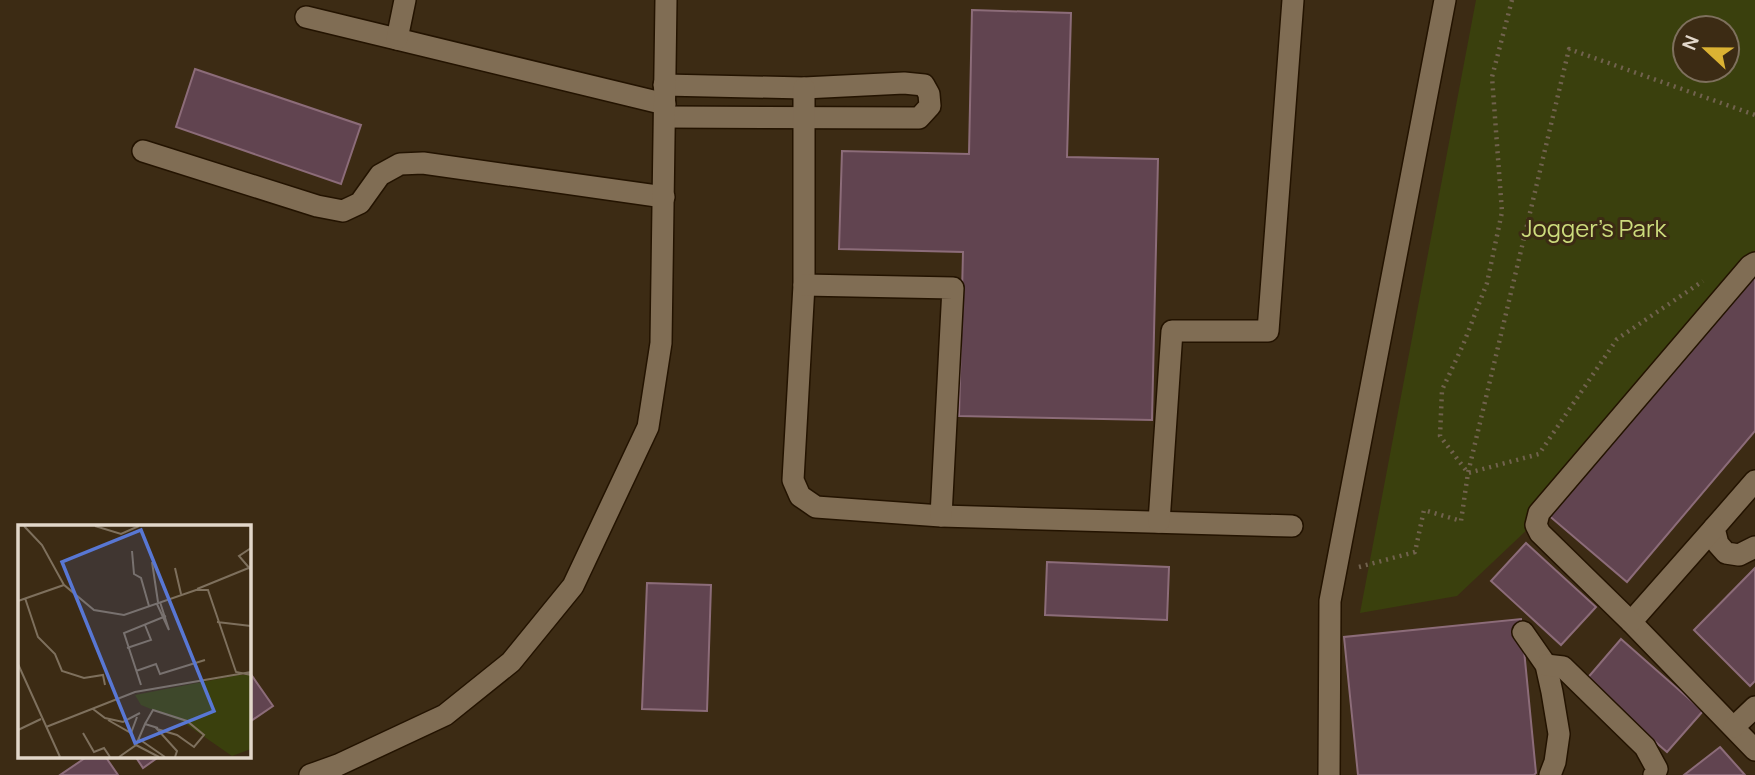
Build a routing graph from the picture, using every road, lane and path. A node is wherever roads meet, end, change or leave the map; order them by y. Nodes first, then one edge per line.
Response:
1 (405, 0) edge
2 (666, 0) edge
3 (1293, 0) edge
4 (1445, 0) edge
5 (1512, 0) edge
6 (306, 17) dead end
7 (397, 39) junction
8 (804, 88) junction
9 (665, 102) junction
10 (1755, 115) edge
11 (804, 117) junction
12 (143, 152) dead end
13 (664, 197) junction
14 (1755, 263) edge
15 (1710, 276) dead end
16 (804, 285) junction
17 (1468, 473) junction
18 (1755, 481) edge
19 (941, 516) junction
20 (1159, 523) junction
21 (1292, 526) dead end
22 (1714, 528) junction
23 (1755, 547) edge
24 (1335, 573) junction
25 (1631, 622) junction
26 (1522, 632) dead end
27 (1546, 665) junction
28 (1755, 707) edge
29 (1734, 727) junction
30 (1755, 750) edge
31 (310, 775) edge
32 (1329, 775) edge
33 (1550, 775) edge
34 (1654, 775) edge

1 - 7 street
2 - 9 street
3 - 20 street
4 - 24 street
5 - 17 path
6 - 7 street
7 - 9 street
8 - 9 street
8 - 11 street
8 - 11 street
9 - 11 street
9 - 13 street
10 - 17 path
11 - 16 street
12 - 13 street
13 - 31 street
14 - 25 street
15 - 17 path
16 - 19 street
16 - 19 street
17 - 24 path
18 - 22 street
19 - 20 street
20 - 21 street
22 - 23 street
22 - 25 street
24 - 32 street
25 - 29 street
26 - 27 street
27 - 33 street
27 - 34 street
28 - 29 street
29 - 30 street

